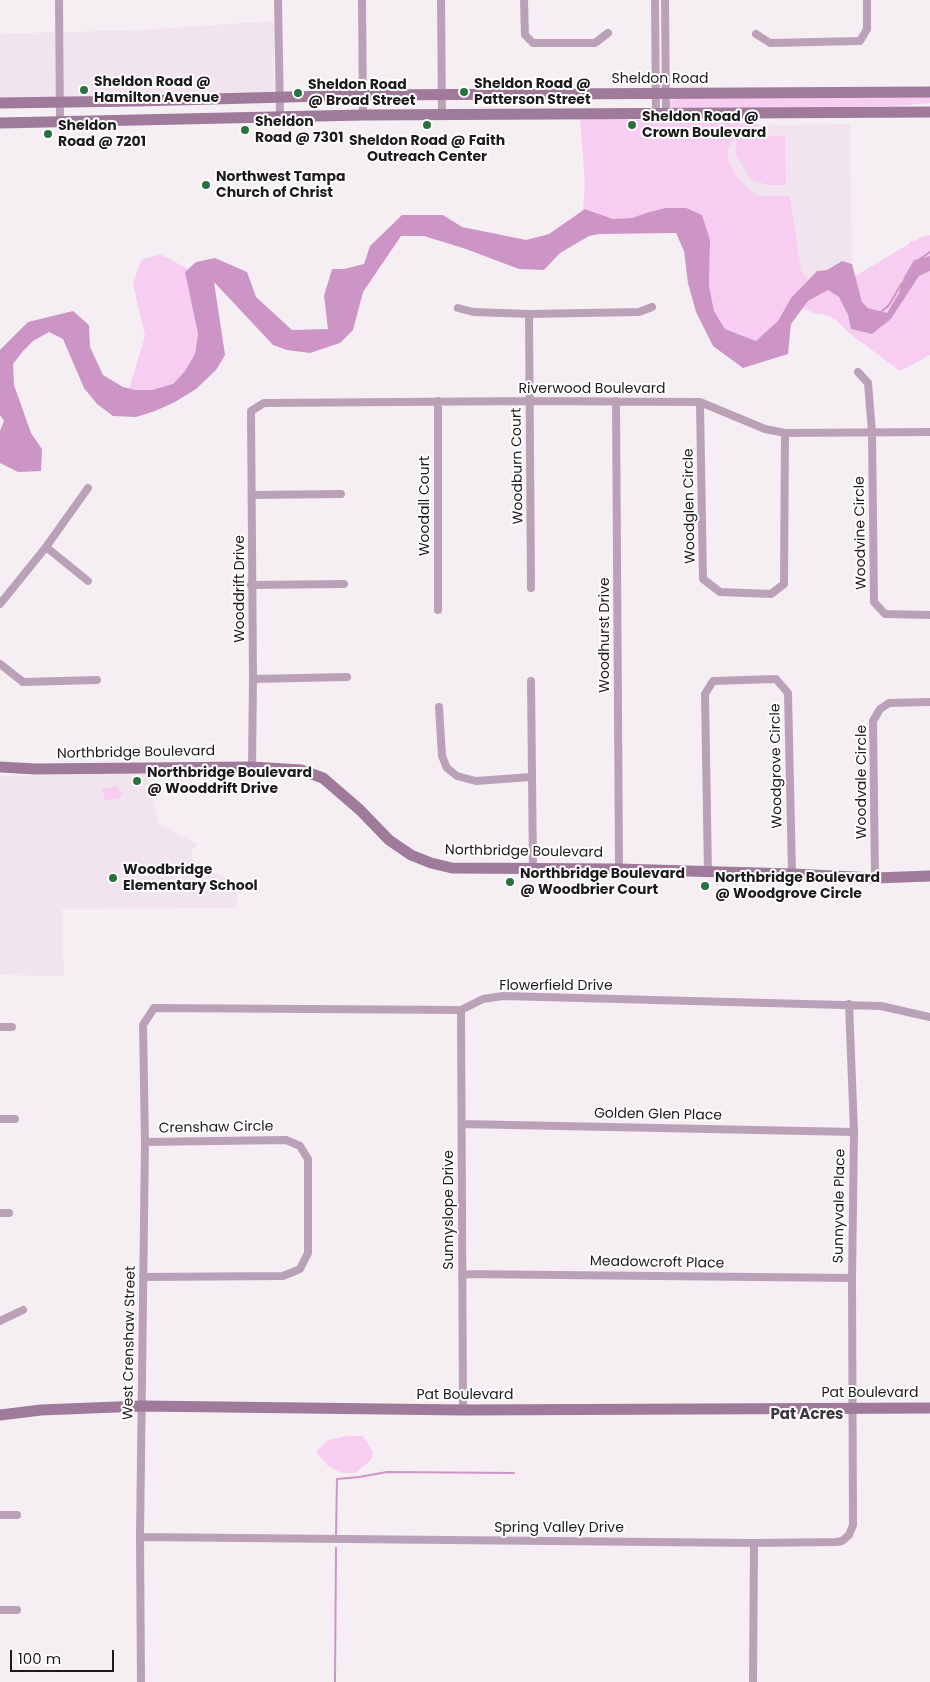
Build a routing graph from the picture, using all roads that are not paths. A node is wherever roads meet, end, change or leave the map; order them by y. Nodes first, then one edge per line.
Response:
1 (59, 0) edge
2 (278, 0) edge
3 (362, 0) edge
4 (441, 0) edge
5 (524, 0) edge
6 (655, 0) edge
7 (665, 0) edge
8 (867, 0) edge
9 (608, 33) dead end
10 (756, 34) dead end
11 (930, 92) edge
12 (661, 94) junction
13 (363, 95) junction
14 (442, 95) junction
15 (279, 97) junction
16 (158, 100) junction
17 (60, 102) junction
18 (0, 103) edge
19 (930, 112) edge
20 (661, 114) junction
21 (363, 115) junction
22 (442, 115) junction
23 (280, 116) junction
24 (158, 120) junction
25 (60, 122) junction
26 (0, 123) edge
27 (652, 307) dead end
28 (458, 308) dead end
29 (529, 314) junction
30 (858, 372) dead end
31 (529, 400) junction
32 (438, 401) junction
33 (616, 402) junction
34 (700, 402) junction
35 (251, 410) joint
36 (872, 432) junction
37 (930, 432) edge
38 (785, 433) junction
39 (88, 488) dead end
40 (341, 494) dead end
41 (252, 495) junction
42 (46, 547) junction
43 (88, 580) dead end
44 (344, 584) dead end
45 (251, 585) junction
46 (532, 588) dead end
47 (0, 604) edge
48 (438, 610) dead end
49 (930, 615) edge
50 (0, 664) edge
51 (347, 677) dead end
52 (253, 679) junction
53 (97, 680) dead end
54 (532, 680) dead end
55 (930, 702) edge
56 (439, 707) dead end
57 (0, 767) edge
58 (252, 767) junction
59 (531, 777) junction
60 (619, 869) junction
61 (533, 870) junction
62 (708, 872) junction
63 (792, 874) junction
64 (930, 876) edge
65 (875, 878) junction
66 (849, 1004) junction
67 (154, 1008) joint
68 (461, 1010) junction
69 (930, 1016) edge
70 (0, 1027) edge
71 (12, 1027) dead end
72 (0, 1119) edge
73 (15, 1119) dead end
74 (462, 1124) junction
75 (854, 1132) junction
76 (145, 1142) junction
77 (0, 1213) edge
78 (9, 1213) dead end
79 (462, 1274) junction
80 (144, 1276) junction
81 (852, 1278) junction
82 (23, 1310) dead end
83 (0, 1321) edge
84 (142, 1406) junction
85 (852, 1408) junction
86 (930, 1408) edge
87 (463, 1410) junction
88 (0, 1415) edge
89 (0, 1515) edge
90 (17, 1515) dead end
91 (140, 1537) junction
92 (754, 1543) junction
93 (0, 1610) edge
94 (17, 1610) dead end
95 (141, 1682) edge
96 (753, 1682) edge

1 - 17 street
2 - 15 street
3 - 13 street
4 - 14 street
5 - 9 street
6 - 12 street
7 - 12 street
8 - 10 street
11 - 12 street, Sheldon Road
12 - 14 street, Sheldon Road
12 - 20 street
13 - 14 street, Sheldon Road
13 - 15 street, Sheldon Road
13 - 21 street
14 - 22 street
15 - 16 street, Sheldon Road
15 - 23 street
16 - 17 street, Sheldon Road
16 - 24 street
17 - 18 street, Sheldon Road
17 - 25 street
19 - 20 street
20 - 22 street
21 - 22 street
21 - 23 street
23 - 24 street
24 - 25 street
25 - 26 street
27 - 29 street
28 - 29 street
29 - 31 street, Woodburn Court
30 - 36 street, Woodvine Circle
31 - 32 street, Riverwood Boulevard
31 - 33 street, Riverwood Boulevard
31 - 46 street, Woodburn Court
32 - 35 street, Riverwood Boulevard
32 - 48 street, Woodall Court
33 - 34 street, Riverwood Boulevard
33 - 60 street, Woodhurst Drive
34 - 38 street, Riverwood Boulevard
34 - 38 street, Woodglen Circle
35 - 41 street, Wooddrift Drive
36 - 37 street, Riverwood Boulevard
36 - 38 street, Riverwood Boulevard
36 - 49 street, Woodvine Circle
39 - 42 street
40 - 41 street
41 - 45 street, Wooddrift Drive
42 - 43 street
42 - 47 street
44 - 45 street
45 - 52 street, Wooddrift Drive
50 - 53 street
51 - 52 street
52 - 58 street, Wooddrift Drive
54 - 59 street
55 - 65 street, Woodvale Circle
56 - 59 street
57 - 58 street, Northbridge Boulevard
58 - 61 street, Northbridge Boulevard
59 - 61 street
60 - 61 street, Northbridge Boulevard
60 - 62 street, Northbridge Boulevard
62 - 63 street, Northbridge Boulevard
62 - 63 street, Woodgrove Circle
63 - 65 street, Northbridge Boulevard
64 - 65 street, Northbridge Boulevard
66 - 68 street, Flowerfield Drive
66 - 69 street, Flowerfield Drive
66 - 75 street, Sunnyvale Place
67 - 68 street, Flowerfield Drive
67 - 76 street, West Crenshaw Street
68 - 74 street, Sunnyslope Drive
70 - 71 street
72 - 73 street
74 - 75 street, Golden Glen Place
74 - 79 street, Sunnyslope Drive
75 - 81 street, Sunnyvale Place
76 - 80 street, West Crenshaw Street
76 - 80 street, Crenshaw Circle
77 - 78 street
79 - 81 street, Meadowcroft Place
79 - 87 street, Sunnyslope Drive
80 - 84 street, West Crenshaw Street
81 - 85 street, Sunnyvale Place
82 - 83 street
84 - 87 street, Pat Boulevard
84 - 88 street, Pat Boulevard
84 - 91 street, West Crenshaw Street
85 - 86 street, Pat Boulevard
85 - 87 street, Pat Boulevard
85 - 92 street, Spring Valley Drive
89 - 90 street
91 - 92 street, Spring Valley Drive
91 - 95 street, West Crenshaw Street
92 - 96 street
93 - 94 street

